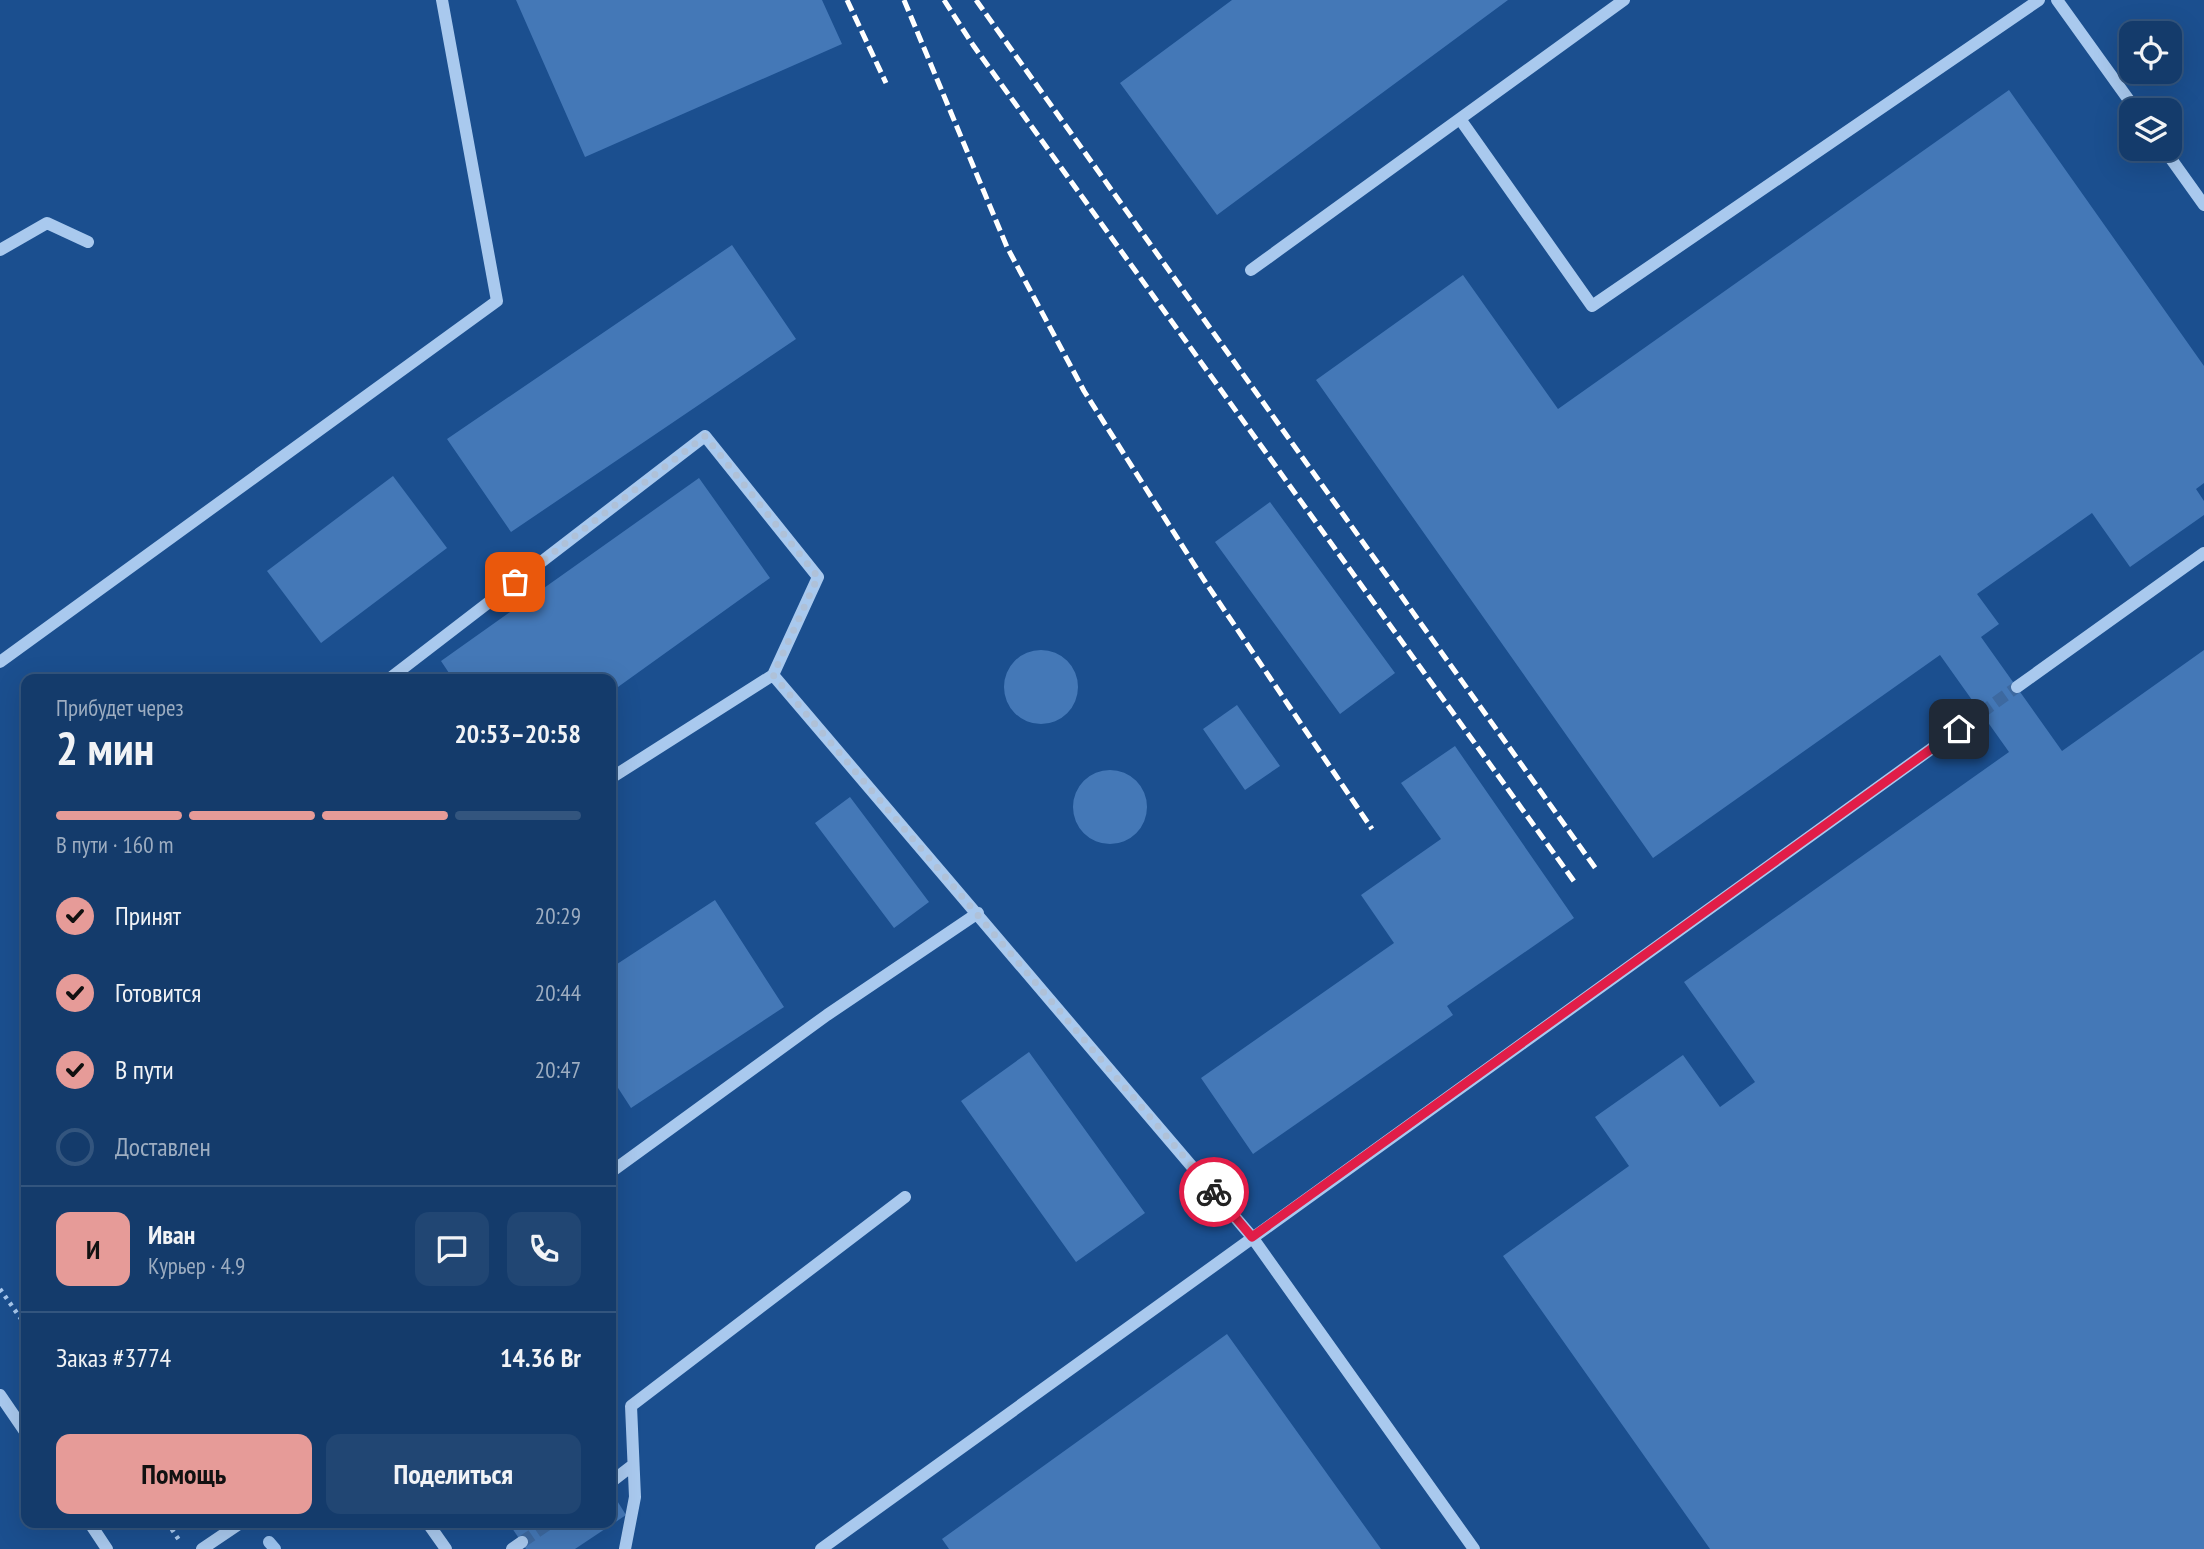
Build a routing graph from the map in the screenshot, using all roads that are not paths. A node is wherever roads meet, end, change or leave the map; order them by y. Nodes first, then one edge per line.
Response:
1 (442, 0) edge
2 (1625, 0) edge
3 (2039, 0) edge
4 (2057, 0) edge
5 (2127, 98) edge
6 (1460, 119) junction
7 (2173, 161) edge
8 (2204, 205) edge
9 (88, 242) dead end
10 (0, 250) edge
11 (1251, 270) dead end
12 (2204, 553) edge
13 (0, 662) edge
14 (396, 674) edge
15 (773, 675) junction
16 (2017, 687) tunnel mouth
17 (1981, 713) tunnel mouth
18 (616, 775) edge
19 (978, 913) junction
20 (616, 1168) edge
21 (905, 1197) dead end
22 (1252, 1237) junction
23 (0, 1395) edge
24 (21, 1426) edge
25 (634, 1465) junction
26 (616, 1478) edge
27 (93, 1528) edge
28 (233, 1528) edge
29 (431, 1528) edge
30 (107, 1549) edge
31 (202, 1549) edge
32 (446, 1549) edge
33 (625, 1549) edge
34 (821, 1549) edge
35 (1474, 1549) edge

1 - 13 lane
2 - 6 lane
3 - 6 lane
4 - 5 lane
6 - 11 lane
7 - 8 lane
9 - 10 lane
12 - 16 lane
14 - 15 lane
15 - 18 lane
15 - 19 lane
17 - 22 lane
19 - 20 lane
19 - 22 lane
21 - 25 lane
22 - 34 lane
22 - 35 lane
23 - 24 lane
25 - 26 lane
25 - 33 lane
27 - 30 lane
28 - 31 lane
29 - 32 lane

